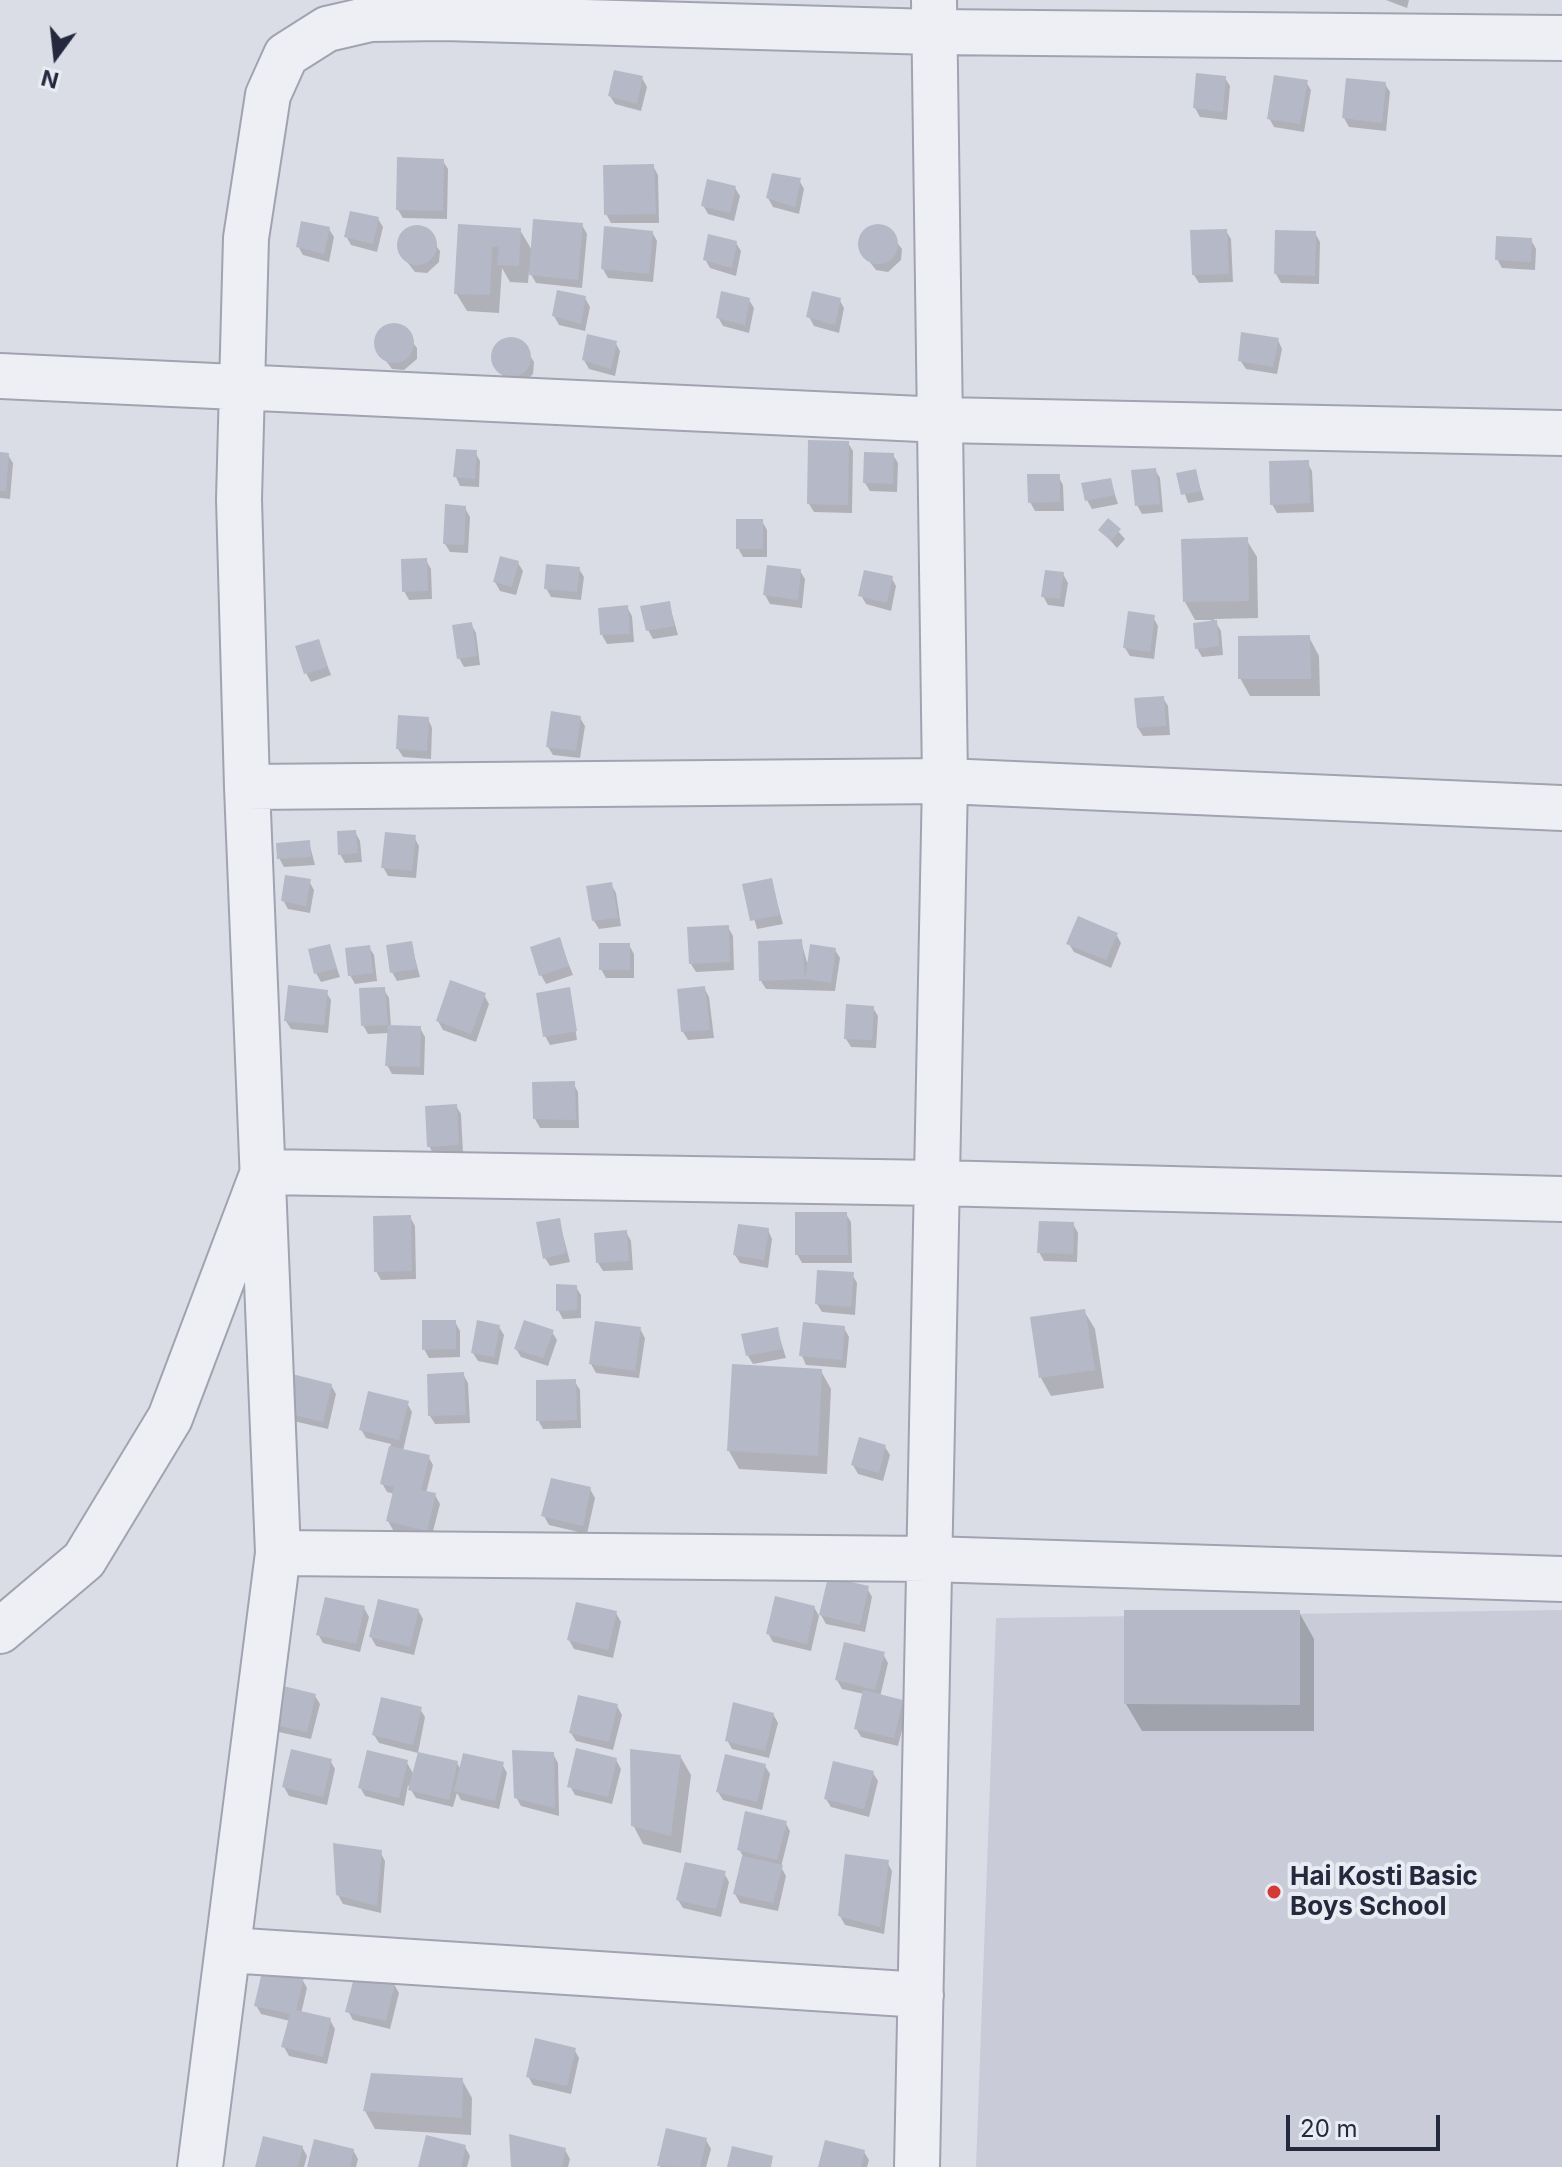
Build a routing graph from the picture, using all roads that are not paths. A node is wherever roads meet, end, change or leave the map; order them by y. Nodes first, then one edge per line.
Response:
1 (933, 16) edge
2 (1562, 38) edge
3 (0, 376) edge
4 (244, 389) junction
5 (942, 420) junction
6 (1562, 433) edge
7 (945, 781) junction
8 (247, 787) junction
9 (1562, 808) edge
10 (263, 1172) junction
11 (937, 1183) junction
12 (1562, 1199) edge
13 (278, 1553) junction
14 (930, 1559) junction
15 (1562, 1579) edge
16 (0, 1631) edge
17 (228, 1950) junction
18 (921, 1995) junction
19 (200, 2167) edge
20 (917, 2167) edge

1 - 2 street
1 - 4 street
1 - 5 street
3 - 4 street
4 - 5 street
4 - 8 street
5 - 6 street
5 - 7 street
7 - 8 street
7 - 9 street
7 - 11 street
8 - 10 street
10 - 11 street
10 - 13 street
10 - 16 street
11 - 12 street
11 - 14 street
13 - 14 street
13 - 17 street
14 - 15 street
14 - 18 street
17 - 18 street
17 - 19 street
18 - 20 street

